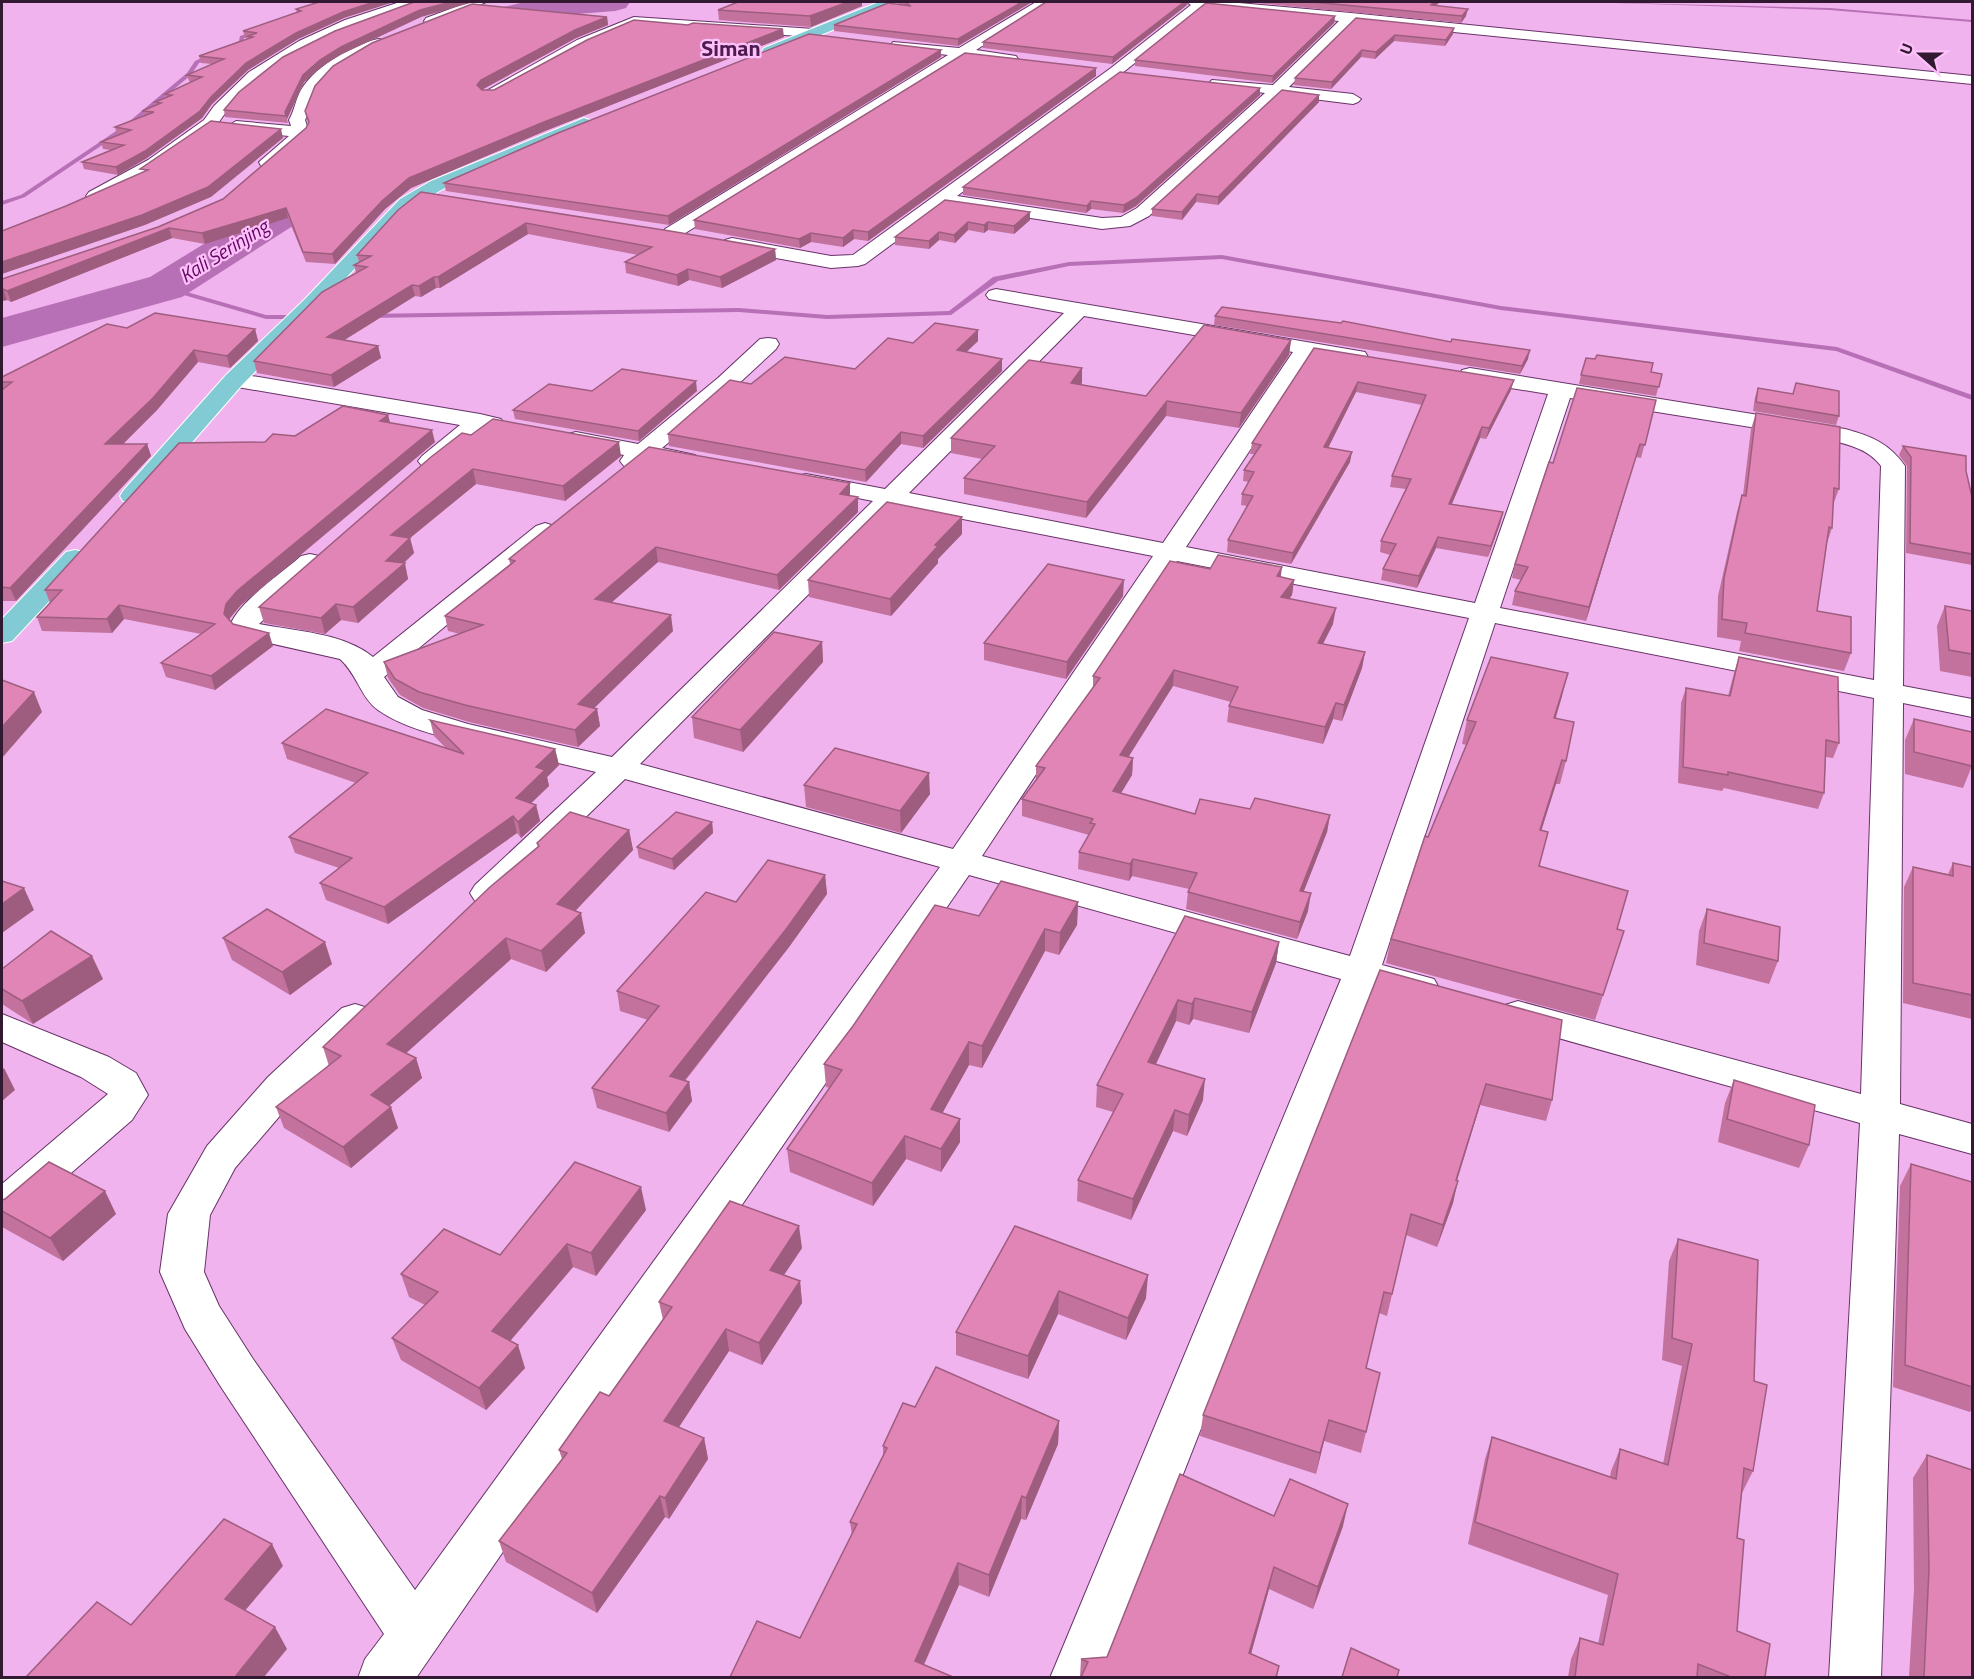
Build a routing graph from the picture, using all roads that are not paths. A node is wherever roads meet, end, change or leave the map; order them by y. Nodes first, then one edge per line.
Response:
1 (411, 2) edge
2 (479, 2) edge
3 (889, 2) edge
4 (1044, 2) edge
5 (1198, 2) edge
6 (1351, 17) junction
7 (419, 26) edge
8 (812, 34) junction
9 (833, 38) edge
10 (387, 40) edge
11 (880, 43) edge
12 (961, 53) junction
13 (756, 56) edge
14 (1027, 61) edge
15 (1094, 68) edge
16 (1116, 71) junction
17 (1139, 74) edge
18 (1972, 80) edge
19 (1207, 82) edge
20 (1276, 91) junction
21 (489, 94) edge
22 (1353, 99) dead end
23 (595, 119) edge
24 (210, 123) junction
25 (301, 132) junction
26 (257, 170) edge
27 (418, 194) junction
28 (944, 199) junction
29 (452, 200) edge
30 (83, 202) edge
31 (649, 229) edge
32 (672, 233) junction
33 (694, 237) edge
34 (717, 241) edge
35 (996, 295) dead end
36 (1079, 310) junction
37 (768, 344) dead end
38 (1306, 349) junction
39 (1376, 360) edge
40 (1445, 372) edge
41 (234, 380) junction
42 (1561, 390) junction
43 (480, 421) junction
44 (515, 428) edge
45 (550, 434) edge
46 (644, 452) junction
47 (714, 464) edge
48 (785, 477) edge
49 (609, 479) edge
50 (406, 480) edge
51 (891, 496) junction
52 (117, 513) edge
53 (566, 514) edge
54 (93, 538) edge
55 (337, 539) edge
56 (1171, 551) junction
57 (1486, 611) junction
58 (2, 635) edge
59 (370, 674) junction
60 (1888, 691) junction
61 (1972, 708) edge
62 (619, 768) junction
63 (962, 861) junction
64 (464, 915) edge
65 (1362, 972) junction
66 (377, 997) edge
67 (1454, 997) edge
68 (1489, 1006) edge
69 (2, 1027) edge
70 (1880, 1113) junction
71 (1972, 1139) edge
72 (2, 1208) edge
73 (414, 1633) junction
74 (384, 1677) edge
75 (1076, 1677) edge
76 (1855, 1677) edge

1 - 24 street
2 - 7 street
3 - 8 main road
4 - 12 street
5 - 6 street
5 - 16 street
6 - 18 street
6 - 20 street
8 - 9 street
8 - 13 main road
8 - 21 street
10 - 25 street
11 - 12 street
12 - 14 street
12 - 32 street
15 - 16 street
16 - 17 street
16 - 28 street
19 - 20 street
20 - 22 street
20 - 28 street
23 - 27 main road
24 - 25 street
24 - 30 street
25 - 26 street
27 - 29 street
27 - 41 main road
28 - 34 street
31 - 32 street
32 - 33 street
35 - 36 street
36 - 38 street
36 - 51 street
37 - 46 street
38 - 39 street
38 - 56 street
40 - 42 street
41 - 43 street
41 - 52 main road
42 - 57 street
42 - 60 street
43 - 44 street
43 - 50 street
45 - 46 street
46 - 47 street
46 - 49 street
48 - 51 street
51 - 56 street
51 - 62 street
53 - 59 street
54 - 58 main road
55 - 59 street
56 - 57 street
56 - 63 street
57 - 60 street
57 - 65 street
59 - 62 street
60 - 61 street
60 - 70 street
62 - 63 street
62 - 64 street
63 - 65 street
63 - 73 street
65 - 67 street
65 - 75 street
66 - 73 street
68 - 70 street
69 - 72 street
70 - 71 street
70 - 76 street
73 - 74 street

